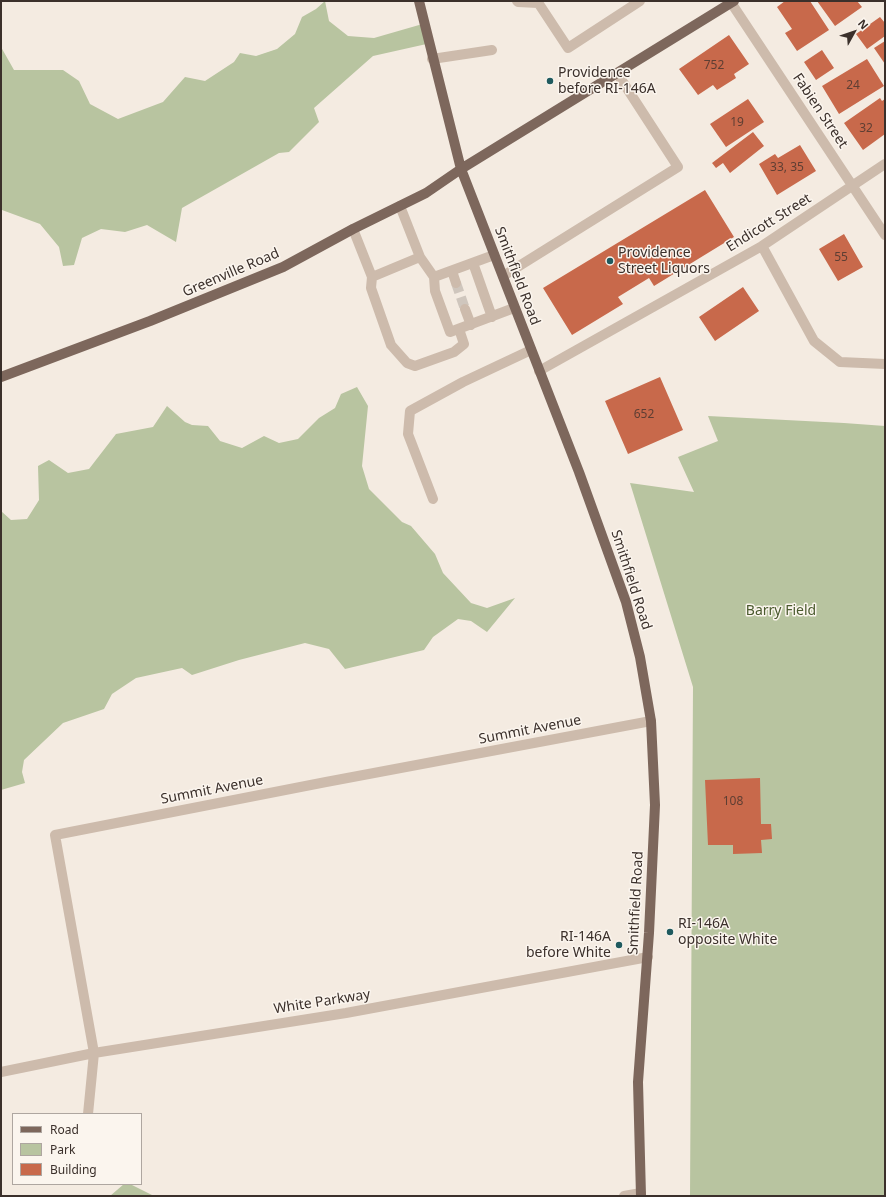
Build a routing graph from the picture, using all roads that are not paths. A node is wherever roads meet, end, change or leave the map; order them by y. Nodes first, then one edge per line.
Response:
1 (419, 1) edge
2 (517, 1) edge
3 (640, 1) edge
4 (537, 2) edge
5 (731, 2) edge
6 (492, 50) dead end
7 (432, 59) junction
8 (617, 73) junction
9 (885, 164) edge
10 (460, 169) junction
11 (853, 186) junction
12 (400, 206) junction
13 (353, 229) junction
14 (885, 235) edge
15 (762, 246) junction
16 (494, 255) junction
17 (420, 257) junction
18 (473, 263) junction
19 (452, 271) junction
20 (502, 276) junction
21 (434, 277) junction
22 (372, 278) junction
23 (456, 283) tunnel mouth
24 (514, 308) junction
25 (465, 309) tunnel mouth
26 (492, 317) junction
27 (471, 325) junction
28 (459, 329) junction
29 (531, 350) junction
30 (885, 364) edge
31 (539, 371) junction
32 (1, 377) edge
33 (433, 499) dead end
34 (651, 721) junction
35 (648, 957) junction
36 (94, 1053) junction
37 (1, 1072) edge
38 (88, 1113) edge
39 (641, 1195) edge
40 (624, 1196) edge

1 - 7 main road, Smithfield Road
2 - 4 street
3 - 4 street
5 - 8 main road, Greenville Road
5 - 11 street, Fabien Street
6 - 7 street
7 - 10 main road, Smithfield Road
8 - 10 main road, Greenville Road
8 - 20 street
9 - 11 street, Endicott Street
10 - 12 main road, Greenville Road
10 - 16 main road, Smithfield Road
11 - 14 street, Fabien Street
11 - 15 street, Endicott Street
12 - 13 main road, Greenville Road
12 - 17 street
13 - 22 street
13 - 32 main road, Greenville Road
15 - 30 street
15 - 31 street, Endicott Street
16 - 18 street
16 - 20 main road, Smithfield Road
17 - 21 street
17 - 22 street
18 - 19 street
18 - 26 street
19 - 21 street
19 - 23 street
20 - 24 main road, Smithfield Road
21 - 28 street
22 - 28 street
24 - 26 street
24 - 29 main road, Smithfield Road
25 - 27 street
26 - 27 street
27 - 28 street
29 - 31 main road, Smithfield Road
29 - 33 street
31 - 34 main road, Smithfield Road
34 - 35 main road, Smithfield Road
34 - 36 street, Summit Avenue
35 - 36 street, White Parkway
35 - 39 main road, Smithfield Road
36 - 37 street, White Parkway
36 - 38 street, Summit Avenue
39 - 40 street

